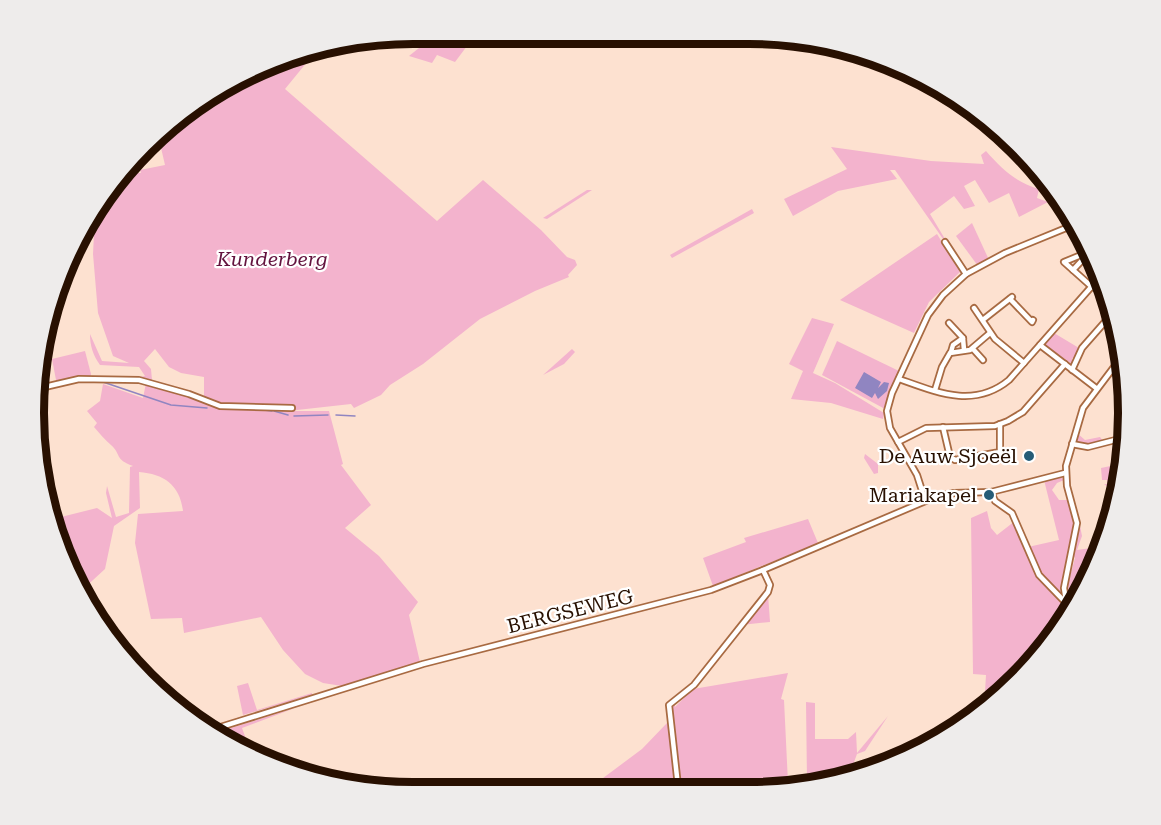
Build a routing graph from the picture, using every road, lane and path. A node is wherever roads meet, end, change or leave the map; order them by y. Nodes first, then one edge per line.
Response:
1 (1068, 227) edge
2 (945, 242) dead end
3 (1082, 256) edge
4 (1083, 258) edge
5 (1073, 270) junction
6 (966, 274) junction
7 (1094, 284) edge
8 (1092, 287) junction
9 (974, 308) dead end
10 (984, 319) junction
11 (1033, 320) dead end
12 (1106, 321) edge
13 (949, 323) dead end
14 (990, 333) junction
15 (963, 338) junction
16 (1040, 345) junction
17 (973, 349) junction
18 (964, 350) junction
19 (951, 352) junction
20 (983, 360) dead end
21 (1024, 363) junction
22 (1065, 364) junction
23 (1114, 366) edge
24 (1072, 370) junction
25 (898, 379) junction
26 (44, 387) edge
27 (1096, 388) junction
28 (935, 390) junction
29 (292, 408) dead end
30 (1000, 424) junction
31 (943, 427) junction
32 (1117, 440) edge
33 (898, 442) junction
34 (1072, 444) junction
35 (1065, 473) junction
36 (991, 492) junction
37 (926, 500) junction
38 (764, 570) junction
39 (1066, 601) edge
40 (1064, 604) edge
41 (220, 727) edge
42 (675, 782) edge

1 - 6 street
2 - 6 street
3 - 5 street
4 - 5 street
5 - 8 street
6 - 25 street
7 - 8 street
8 - 16 street
9 - 10 street
10 - 11 street
10 - 14 street
12 - 24 street
13 - 15 street
14 - 17 street
14 - 21 street
15 - 18 street
15 - 19 street
16 - 21 street
16 - 22 street
17 - 18 street
17 - 20 street
18 - 19 street
19 - 28 street
21 - 28 street
22 - 24 street
22 - 30 street
23 - 27 street
24 - 27 street
25 - 28 street
25 - 33 street
26 - 29 street
27 - 34 street
30 - 31 street
30 - 31 street
31 - 33 street
32 - 34 street
33 - 37 street
34 - 35 street
35 - 36 street, BERGSEWEG
35 - 39 street
36 - 37 street, BERGSEWEG
36 - 40 street
37 - 38 street, BERGSEWEG
38 - 41 street, BERGSEWEG
38 - 42 street

